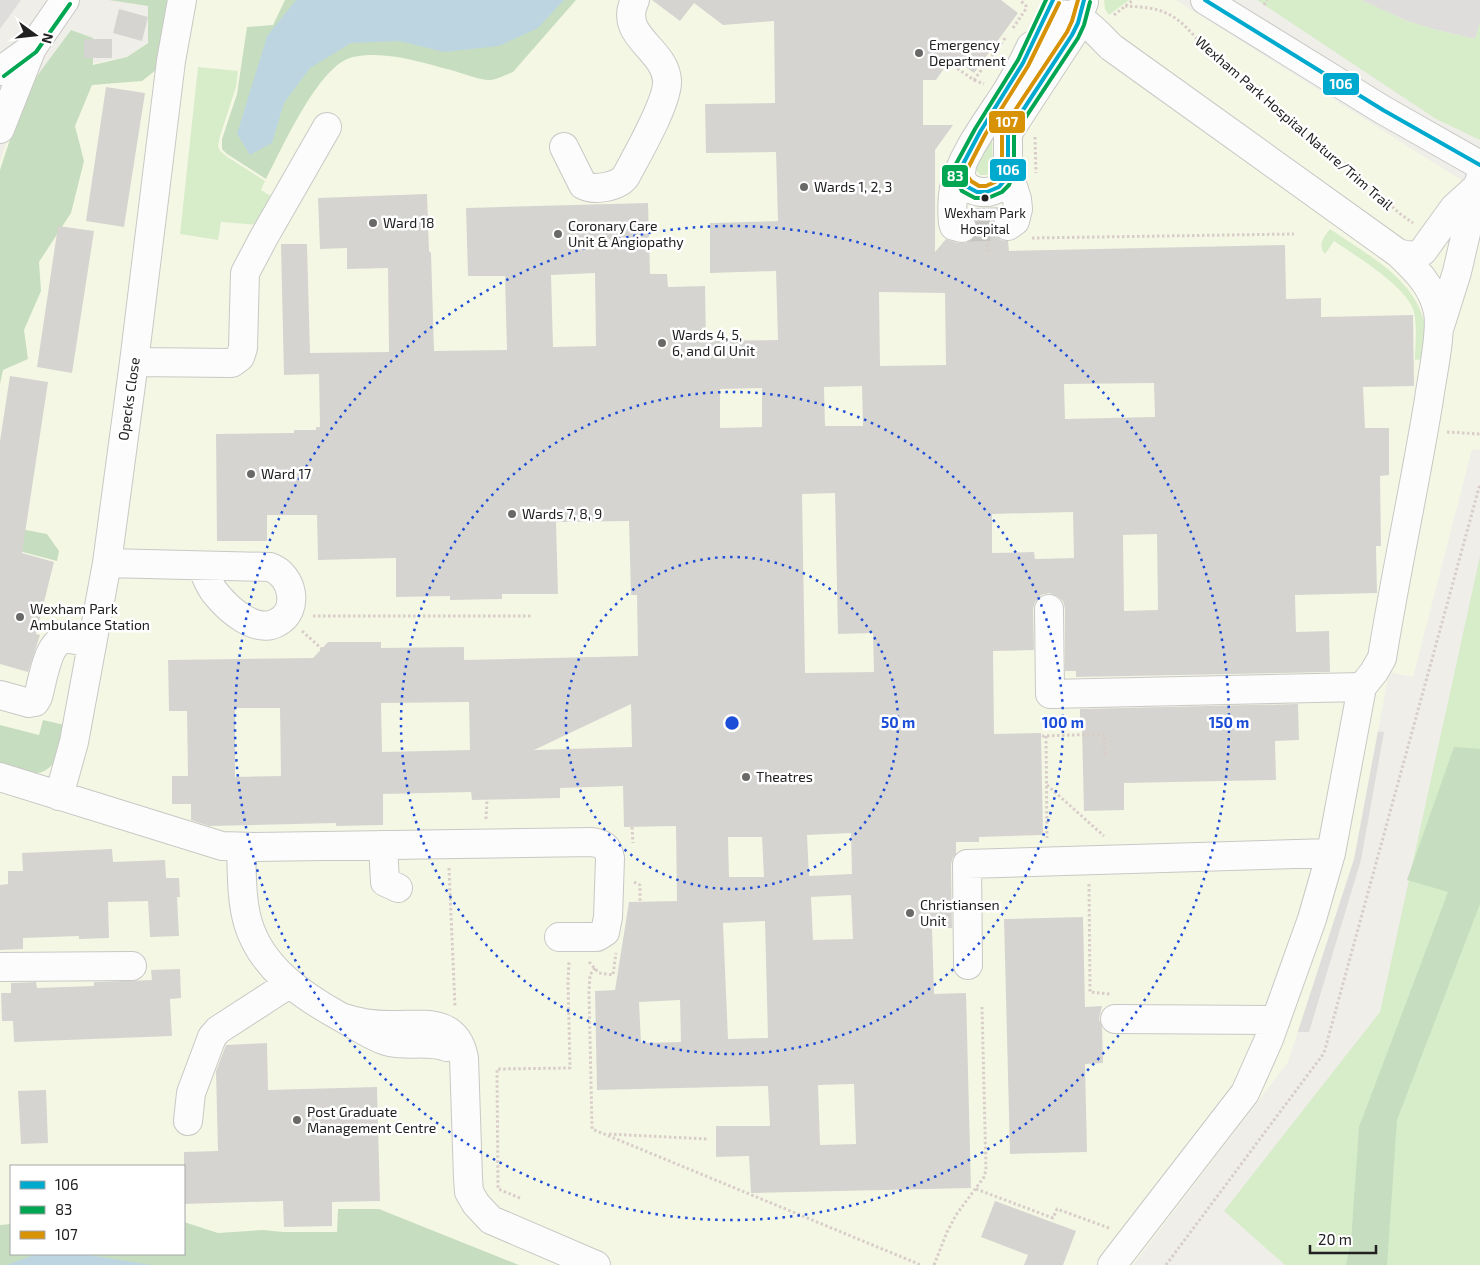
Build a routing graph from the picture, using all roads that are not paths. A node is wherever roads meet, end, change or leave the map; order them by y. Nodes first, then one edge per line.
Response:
1 (65, 0) edge
2 (182, 0) edge
3 (635, 0) edge
4 (1053, 0) edge
5 (1205, 0) edge
6 (1091, 14) edge
7 (32, 48) junction
8 (1023, 63) junction
9 (0, 71) edge
10 (327, 127) dead end
11 (0, 129) edge
12 (980, 132) junction
13 (1008, 133) junction
14 (564, 147) dead end
15 (962, 166) junction
16 (1008, 172) junction
17 (1471, 188) edge
18 (962, 228) dead end
19 (1018, 232) road end
20 (1405, 252) junction
21 (1431, 290) junction
22 (1438, 332) junction
23 (134, 362) junction
24 (107, 563) junction
25 (202, 567) junction
26 (1050, 609) dead end
27 (92, 645) junction
28 (1362, 687) junction
29 (0, 695) edge
30 (0, 777) edge
31 (59, 796) junction
32 (384, 845) junction
33 (241, 847) junction
34 (1331, 853) junction
35 (398, 888) dead end
36 (565, 945) road end
37 (968, 965) dead end
38 (0, 966) edge
39 (132, 966) dead end
40 (289, 984) junction
41 (1115, 1007) road end
42 (1276, 1020) junction
43 (188, 1121) dead end
44 (596, 1265) edge
45 (1112, 1265) edge

1 - 7 street
2 - 23 street, Opecks Close
3 - 14 street
4 - 8 street
5 - 17 street
6 - 8 street
6 - 13 street
6 - 20 street
7 - 9 street
7 - 11 street
8 - 12 street
10 - 23 street
12 - 13 street
12 - 15 street
13 - 16 street
15 - 16 street
15 - 18 street
16 - 19 street
17 - 20 street
17 - 21 street
17 - 22 street
20 - 21 street
21 - 22 street
22 - 28 street
23 - 24 street, Opecks Close
24 - 25 street
24 - 27 street, Opecks Close
25 - 25 street
26 - 28 street
27 - 29 street
27 - 31 street, Opecks Close
28 - 34 street
30 - 31 street
31 - 33 street
32 - 33 street
32 - 35 street
32 - 36 street
33 - 40 street
34 - 37 street
34 - 42 street
38 - 39 street
40 - 43 street
40 - 44 street
41 - 42 street
42 - 45 street

